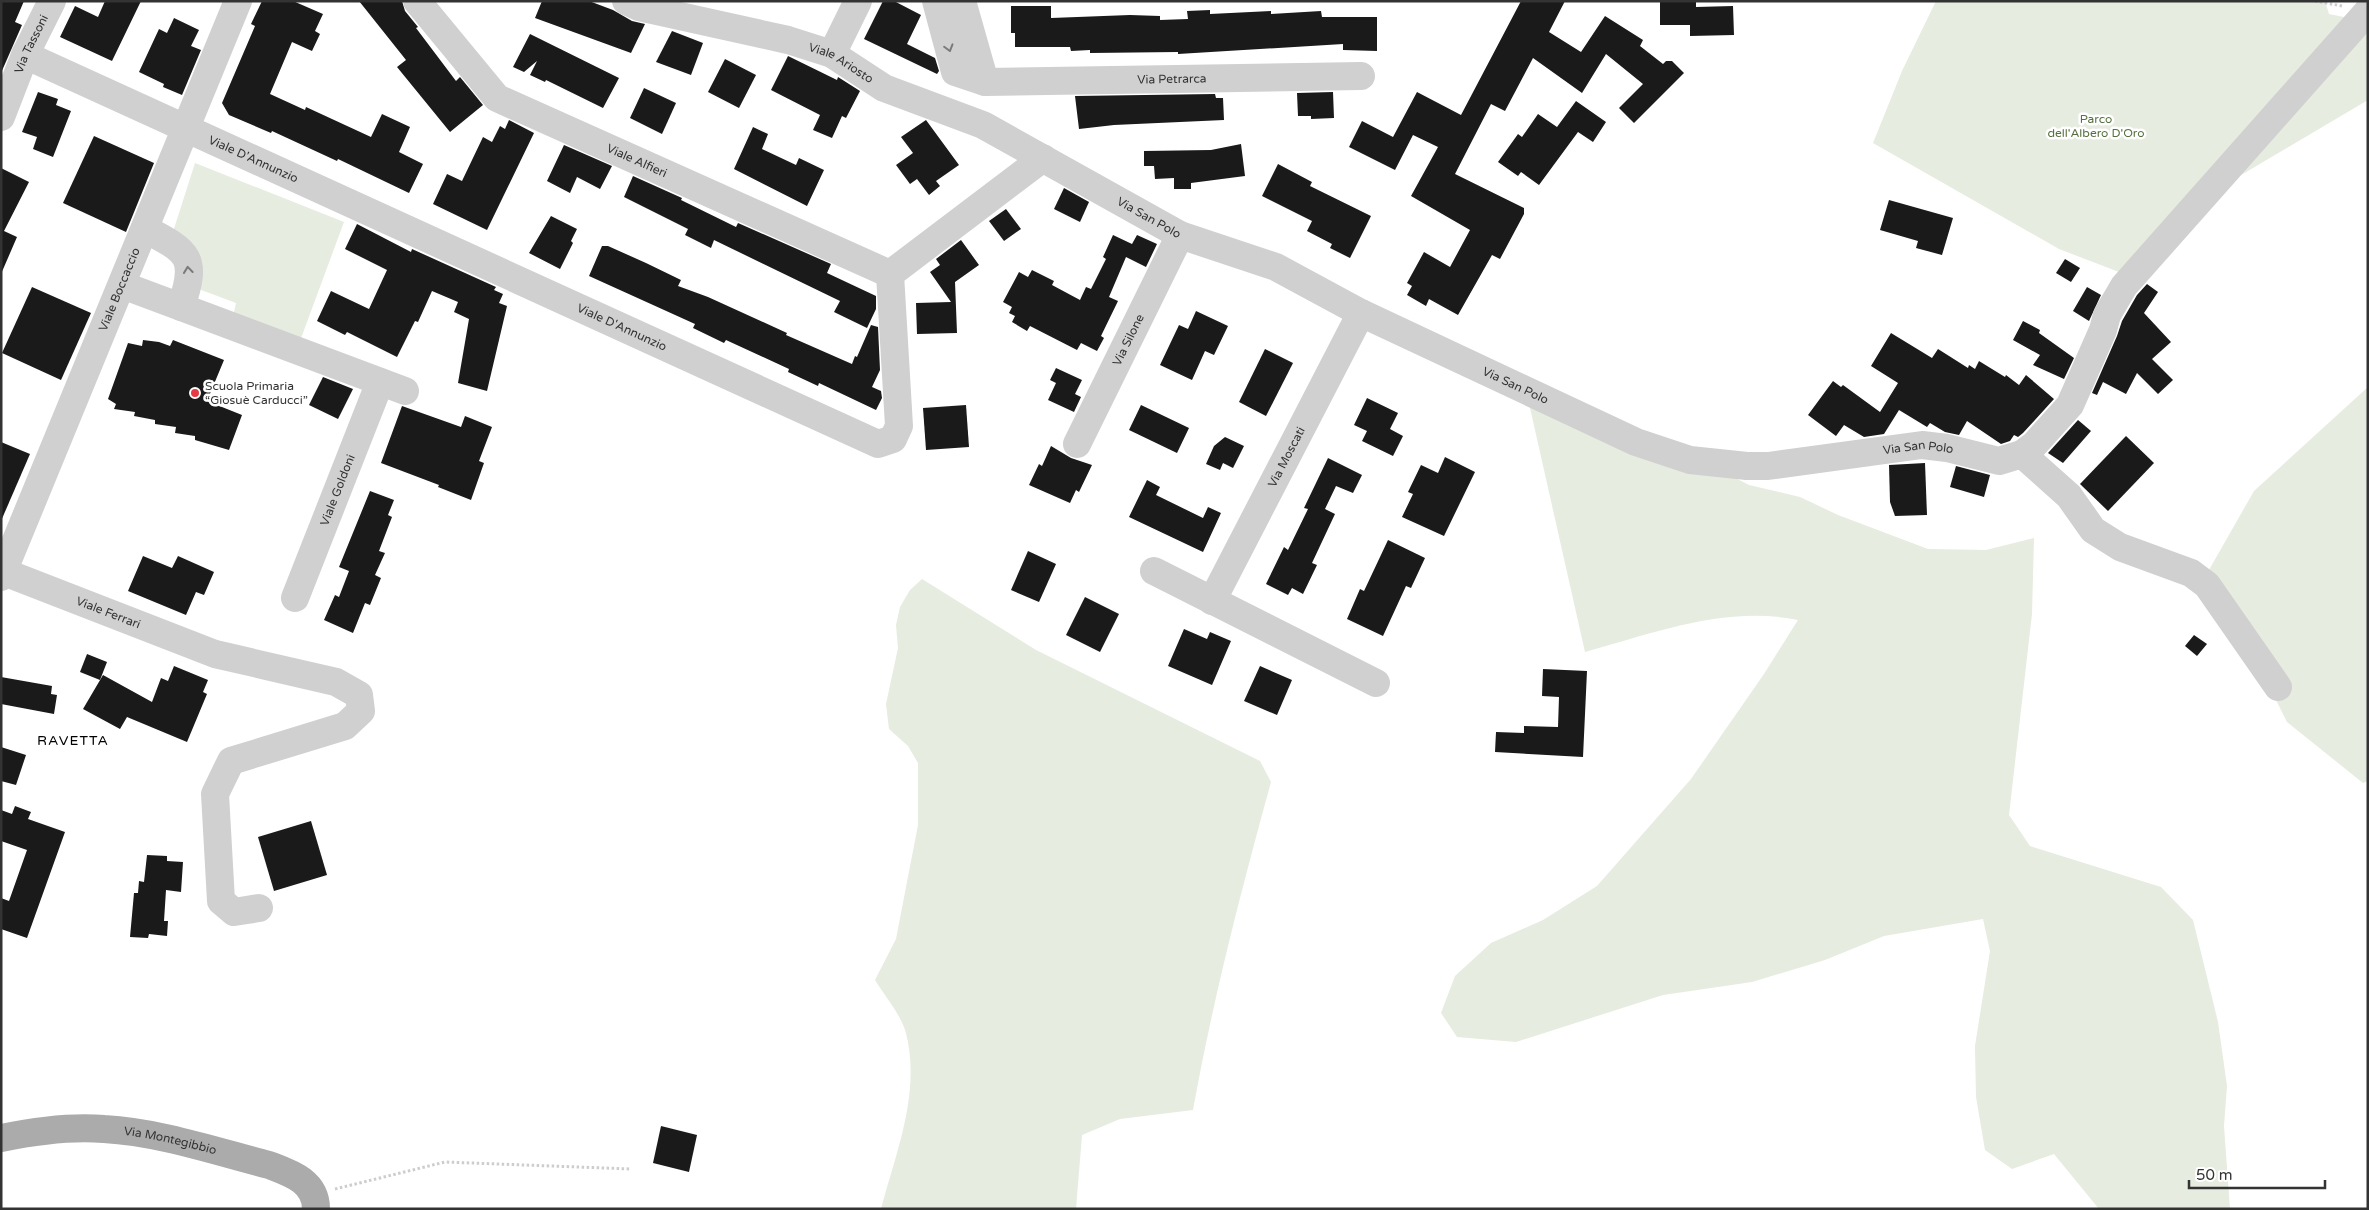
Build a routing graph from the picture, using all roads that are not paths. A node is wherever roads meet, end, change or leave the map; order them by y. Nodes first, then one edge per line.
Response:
1 (52, 1) edge
2 (238, 1) edge
3 (417, 1) edge
4 (626, 1) edge
5 (858, 1) edge
6 (936, 1) edge
7 (962, 1) edge
8 (693, 9) edge
9 (2368, 11) edge
10 (832, 54) junction
11 (25, 55) junction
12 (1361, 76) dead end
13 (985, 82) junction
14 (1, 117) edge
15 (185, 128) junction
16 (1042, 158) junction
17 (145, 229) junction
18 (1180, 235) junction
19 (890, 274) junction
20 (122, 285) junction
21 (181, 307) junction
22 (1361, 313) junction
23 (380, 382) junction
24 (405, 391) dead end
25 (1077, 444) dead end
26 (2022, 454) junction
27 (1154, 571) dead end
28 (2, 575) edge
29 (296, 598) dead end
30 (1212, 601) junction
31 (1376, 684) dead end
32 (2278, 687) dead end
33 (259, 908) dead end
34 (1, 1138) edge
35 (315, 1202) edge

1 - 11 street, Via Tassoni
2 - 15 street, Viale Boccaccio
3 - 19 street, Viale Alfieri
4 - 8 street, Viale Ariosto
5 - 10 street
6 -> 13 street, Via Petrarca
7 - 13 street
8 - 10 street, Viale Ariosto
9 - 26 street, Via San Polo
10 - 16 street, Viale Ariosto
11 - 14 street, Via Tassoni
11 - 15 street, Viale D'Annunzio
12 - 13 street, Via Petrarca
15 - 17 street, Viale Boccaccio
15 - 19 street, Viale D'Annunzio
16 - 18 street, Via San Polo
16 - 19 street
17 - 20 street, Viale Boccaccio
21 -> 17 street
18 - 22 street, Via San Polo
18 - 25 street, Via Silone
20 - 21 street
20 - 28 street, Viale Boccaccio
21 - 23 street
22 - 26 street, Via San Polo
22 - 30 street, Via Moscati
23 - 24 street
23 - 29 street, Viale Goldoni
26 - 32 street
27 - 30 street
28 - 33 street, Viale Ferrari
30 - 31 street
34 - 35 main road, Via Montegibbio

